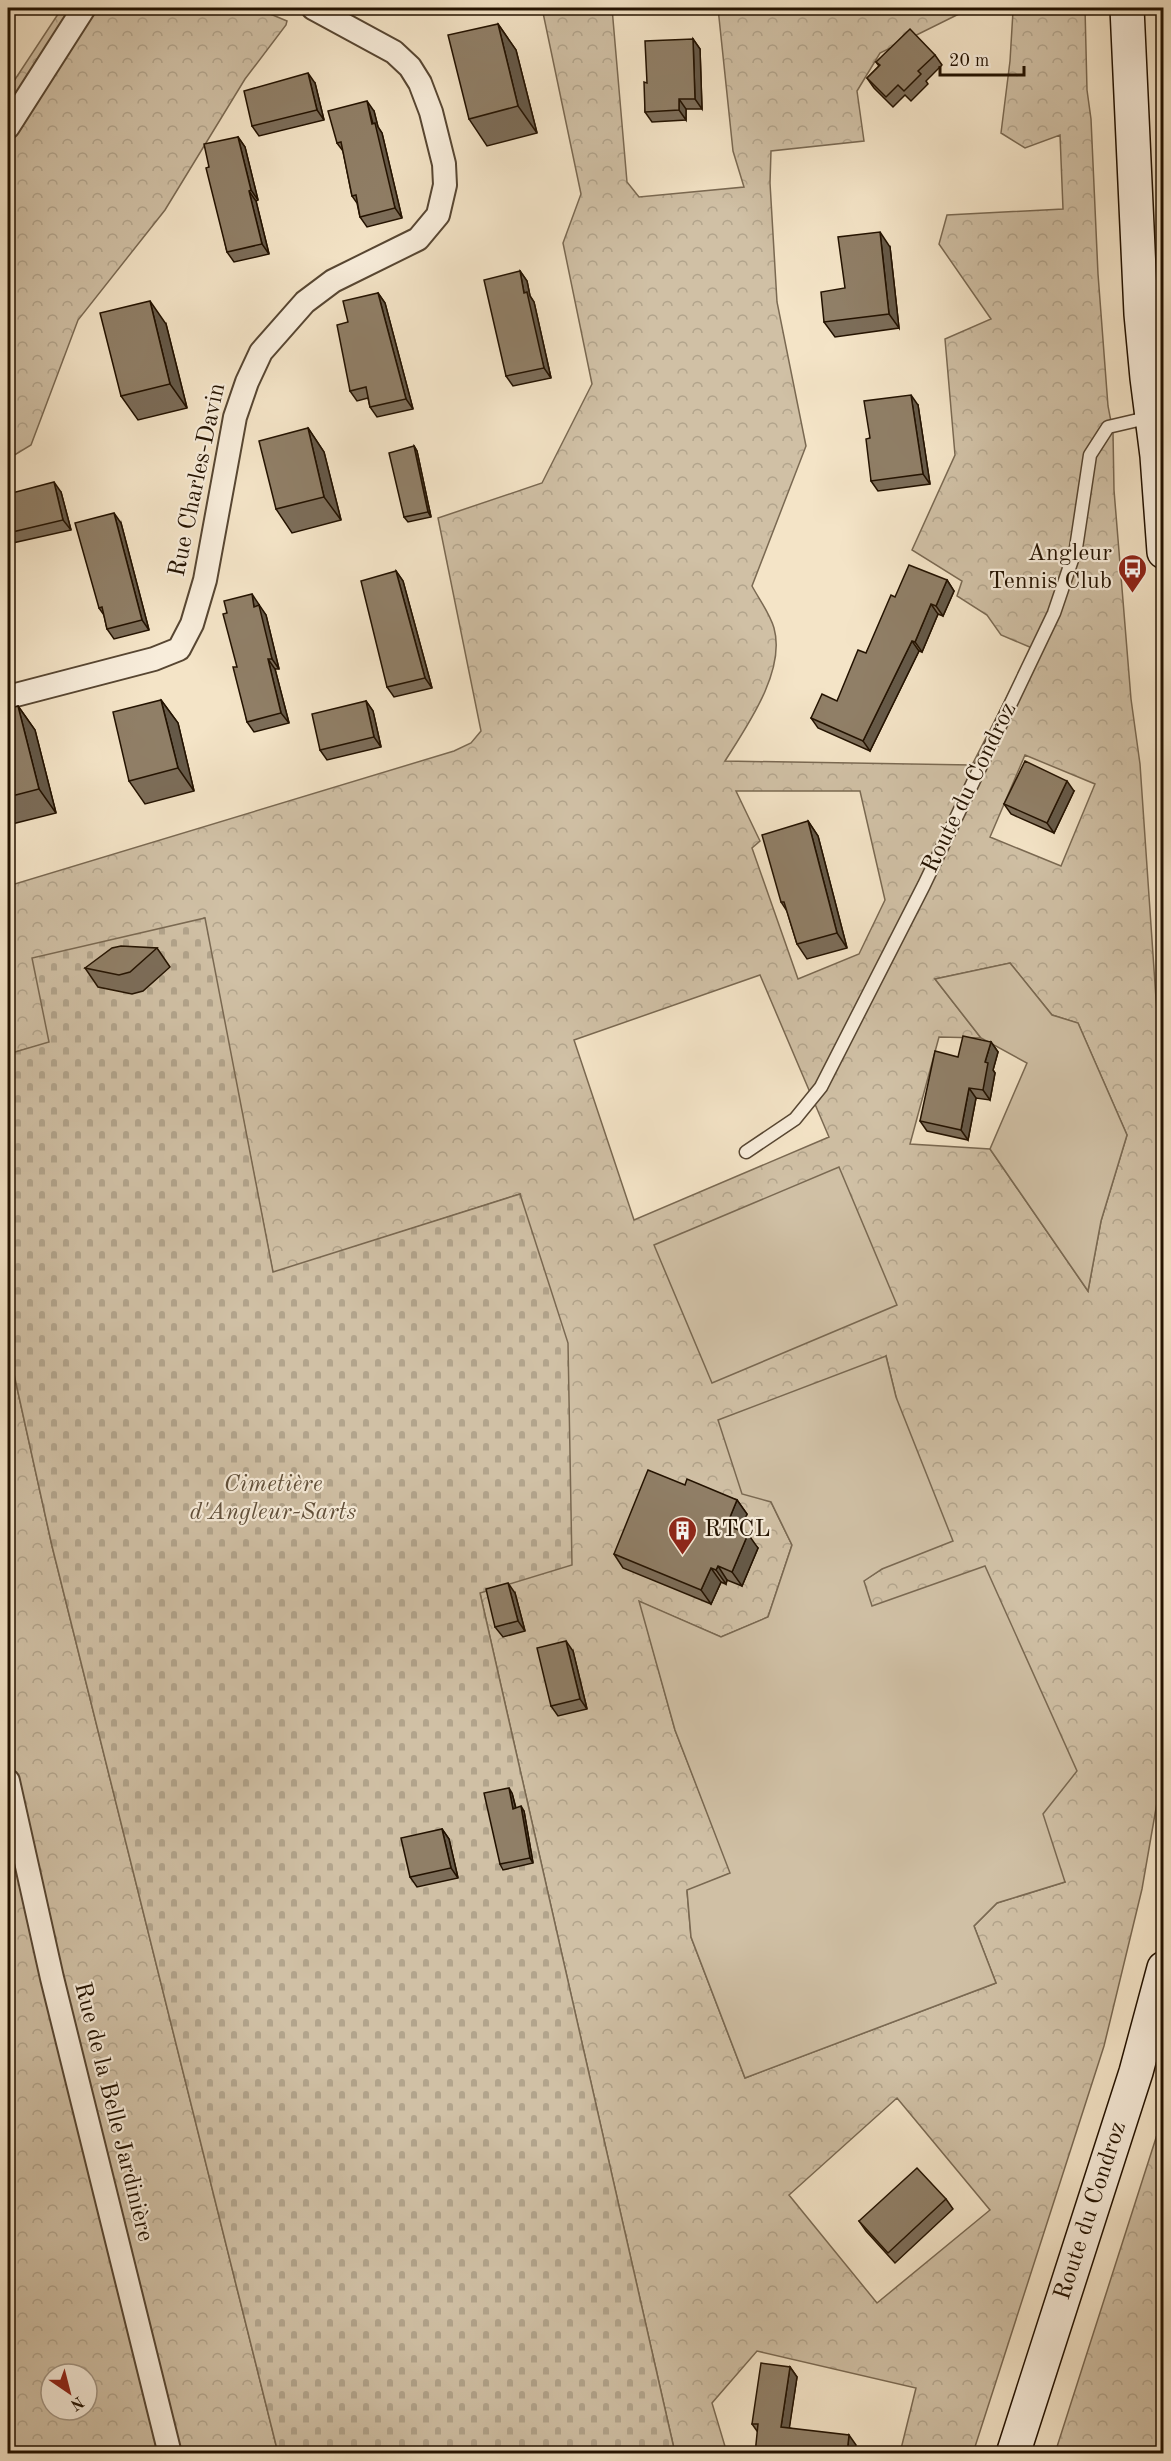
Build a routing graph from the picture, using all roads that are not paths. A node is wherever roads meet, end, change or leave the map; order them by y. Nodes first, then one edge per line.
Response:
1 (84, 8) edge
2 (313, 8) edge
3 (1127, 8) edge
4 (8, 127) edge
5 (1151, 417) junction
6 (1164, 552) edge
7 (8, 697) edge
8 (746, 1152) dead end
9 (8, 1781) edge
10 (1164, 1968) edge
11 (170, 2454) edge
12 (1013, 2454) edge

1 - 4 street
2 - 7 street, Rue Charles-Davin
3 - 5 main road
5 - 6 main road
5 - 8 lane, Route du Condroz
9 - 11 street, Rue de la Belle Jardinière
10 - 12 main road, Route du Condroz

